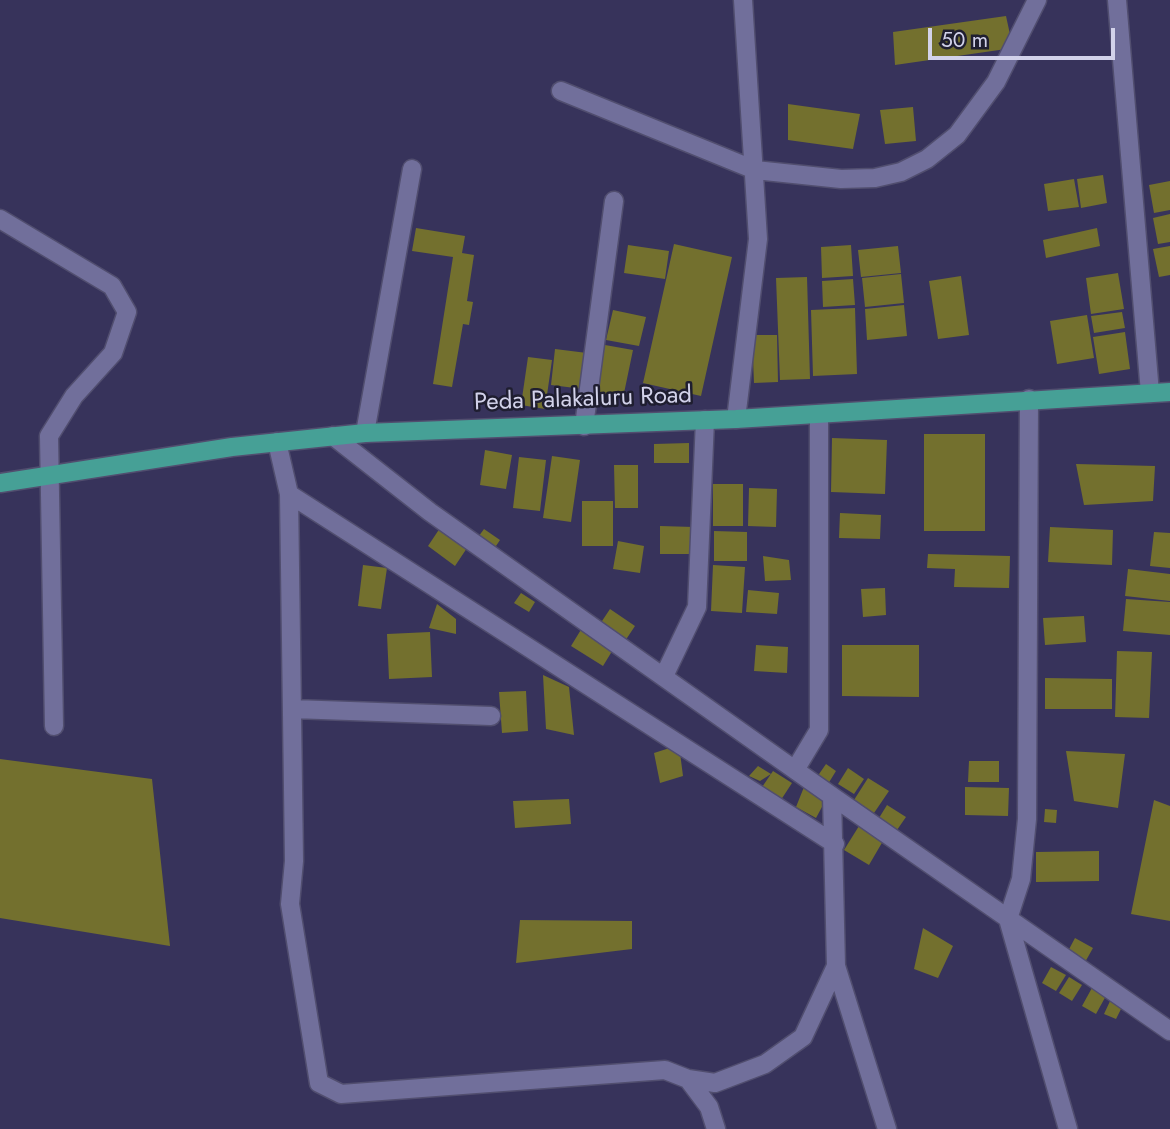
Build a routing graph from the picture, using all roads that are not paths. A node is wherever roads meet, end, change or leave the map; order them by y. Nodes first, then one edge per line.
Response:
1 (743, 0) edge
2 (1037, 0) edge
3 (1117, 0) edge
4 (561, 91) dead end
5 (412, 169) dead end
6 (755, 170) junction
7 (614, 201) dead end
8 (0, 219) edge
9 (1170, 391) edge
10 (1150, 393) junction
11 (1030, 399) junction
12 (819, 414) junction
13 (737, 419) junction
14 (705, 420) junction
15 (584, 426) junction
16 (365, 433) junction
17 (334, 436) junction
18 (277, 442) junction
19 (48, 477) junction
20 (0, 483) edge
21 (289, 494) junction
22 (664, 676) junction
23 (293, 709) junction
24 (491, 716) dead end
25 (54, 726) dead end
26 (795, 770) junction
27 (832, 796) junction
28 (835, 845) junction
29 (1008, 919) junction
30 (836, 966) junction
31 (1170, 1031) edge
32 (688, 1079) junction
33 (716, 1129) edge
34 (887, 1129) edge
35 (1068, 1129) edge

1 - 6 street
2 - 6 street
3 - 10 street
4 - 6 street
5 - 16 street
6 - 13 street
7 - 15 street
8 - 19 street
9 - 10 main road, Peda Palakaluru Road
10 - 11 main road, Peda Palakaluru Road
11 - 12 main road, Peda Palakaluru Road
11 - 29 street
12 - 13 main road, Peda Palakaluru Road
12 - 26 street
13 - 14 main road, Peda Palakaluru Road
14 - 15 main road, Peda Palakaluru Road
14 - 22 street
15 - 16 main road, Peda Palakaluru Road
16 - 17 main road, Peda Palakaluru Road
17 - 18 main road, Peda Palakaluru Road
17 - 22 street
18 - 19 main road, Peda Palakaluru Road
18 - 21 street
19 - 20 main road, Peda Palakaluru Road
19 - 25 street
21 - 23 street
21 - 28 street
22 - 26 street
23 - 24 street
23 - 32 street
26 - 27 street
27 - 28 street
27 - 29 street
28 - 30 street
29 - 31 street
29 - 35 street
30 - 32 street
30 - 34 street
32 - 33 street

